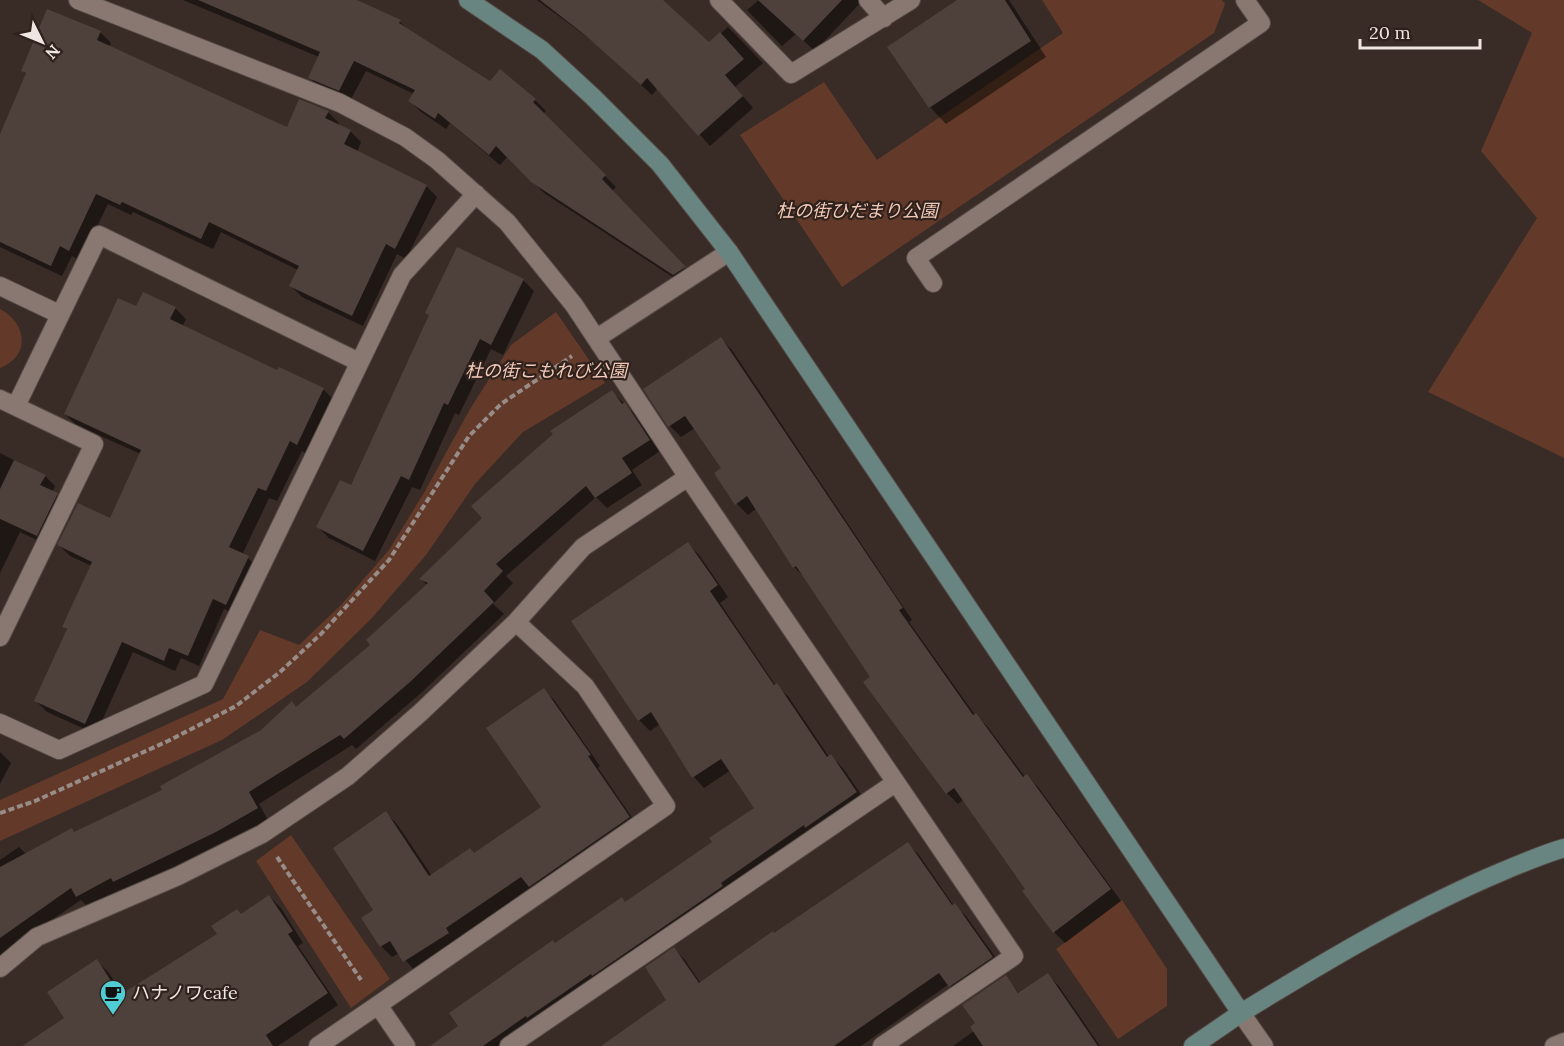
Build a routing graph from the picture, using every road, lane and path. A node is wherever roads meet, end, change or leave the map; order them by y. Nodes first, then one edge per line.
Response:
1 (78, 0) edge
2 (468, 0) edge
3 (719, 0) edge
4 (868, 0) edge
5 (911, 0) edge
6 (1245, 0) edge
7 (884, 18) junction
8 (476, 194) junction
9 (729, 252) junction
10 (933, 283) dead end
11 (0, 286) edge
12 (59, 314) junction
13 (597, 338) junction
14 (359, 362) junction
15 (8, 403) edge
16 (688, 477) junction
17 (516, 622) junction
18 (0, 637) edge
19 (0, 723) edge
20 (895, 783) junction
21 (0, 813) edge
22 (262, 834) junction
23 (1564, 848) edge
24 (0, 968) edge
25 (378, 1005) junction
26 (1241, 1013) junction
27 (1564, 1042) edge
28 (318, 1046) edge
29 (406, 1046) edge
30 (509, 1046) edge
31 (882, 1046) edge
32 (1193, 1046) edge
33 (1264, 1046) edge
34 (1554, 1046) edge

1 - 8 street
2 - 9 street
3 - 7 street
4 - 7 street
5 - 7 street
6 - 10 street
8 - 13 street
8 - 14 street
9 - 13 street
9 - 26 street
11 - 12 street
12 - 14 street
12 - 15 street
13 - 16 street
13 - 21 path
14 - 19 street
15 - 18 street
16 - 17 street
16 - 20 street
17 - 22 street
17 - 25 street
20 - 30 street
20 - 31 street
22 - 24 street
22 - 25 path
23 - 26 street
25 - 28 street
25 - 29 street
26 - 32 street
26 - 33 street
27 - 34 street

